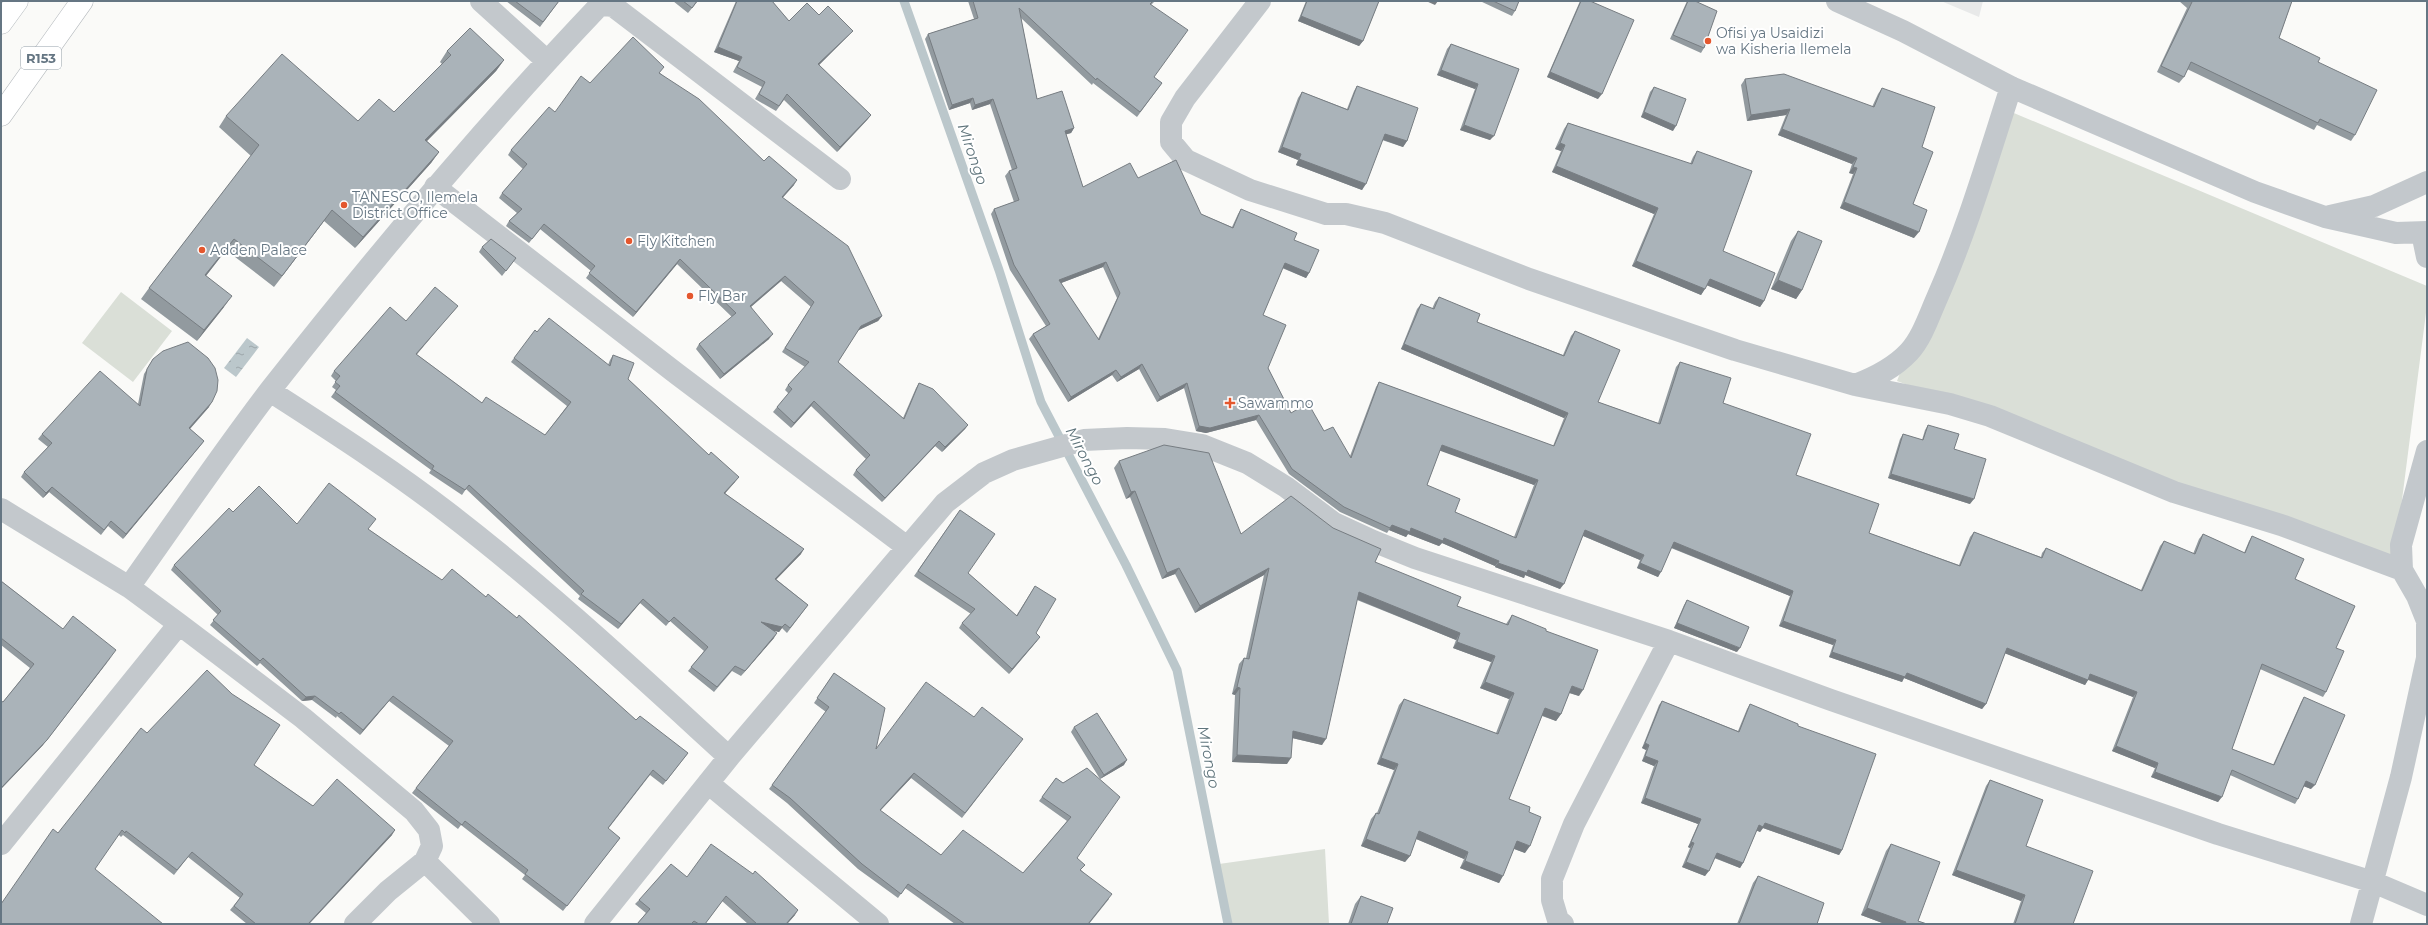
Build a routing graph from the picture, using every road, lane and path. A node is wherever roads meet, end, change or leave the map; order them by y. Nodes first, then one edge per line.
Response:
1 (17, 1) edge
2 (82, 1) edge
3 (481, 1) edge
4 (1260, 1) edge
5 (1837, 1) edge
6 (1, 23) edge
7 (547, 61) junction
8 (2011, 87) junction
9 (1, 115) edge
10 (840, 179) dead end
11 (2427, 182) edge
12 (435, 187) junction
13 (2325, 217) junction
14 (2425, 232) edge
15 (2427, 257) edge
16 (1855, 385) junction
17 (270, 391) junction
18 (2427, 451) edge
19 (1, 509) edge
20 (907, 547) junction
21 (2402, 570) junction
22 (129, 587) junction
23 (179, 624) junction
24 (1668, 641) junction
25 (729, 757) junction
26 (708, 783) junction
27 (1, 844) edge
28 (425, 861) junction
29 (2373, 882) junction
30 (2427, 905) edge
31 (355, 924) edge
32 (489, 924) edge
33 (595, 924) edge
34 (878, 924) edge
35 (1563, 924) edge
36 (2361, 924) edge

1 - 6 main road
2 - 9 main road, R153
3 - 7 street
4 - 16 street
5 - 8 street
7 - 10 street
7 - 12 street
8 - 13 street
8 - 16 street
11 - 13 street
12 - 17 street
12 - 20 street
13 - 14 street
14 - 15 street
16 - 21 street
17 - 22 street
17 - 25 street
18 - 21 street
19 - 22 street
20 - 24 street
20 - 25 street
21 - 29 street
22 - 23 street
23 - 27 street
23 - 28 street
24 - 29 street
24 - 35 street
25 - 26 street
26 - 33 street
26 - 34 street
28 - 31 street
28 - 32 street
29 - 30 street
29 - 36 street

